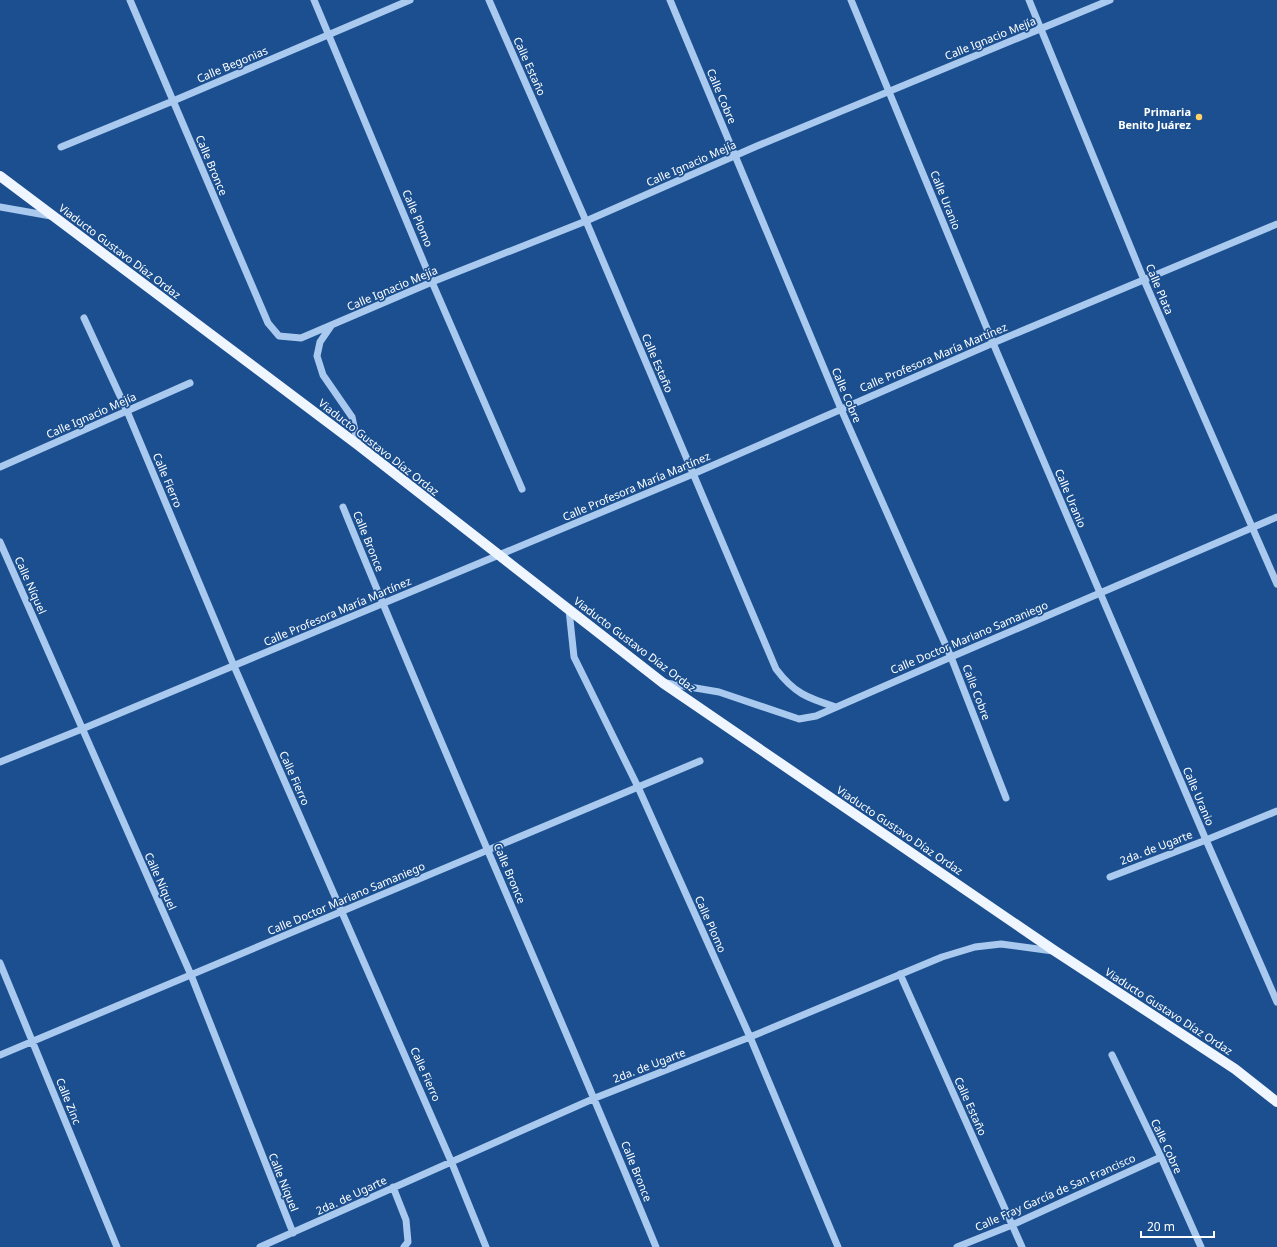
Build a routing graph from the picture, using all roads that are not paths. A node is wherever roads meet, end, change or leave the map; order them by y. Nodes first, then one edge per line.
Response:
1 (130, 0) edge
2 (314, 0) edge
3 (410, 0) edge
4 (489, 0) edge
5 (670, 0) edge
6 (851, 0) edge
7 (1029, 0) edge
8 (1110, 0) edge
9 (1042, 28) junction
10 (328, 34) junction
11 (889, 90) junction
12 (173, 101) junction
13 (61, 147) dead end
14 (735, 156) junction
15 (0, 176) edge
16 (0, 208) edge
17 (55, 217) junction
18 (586, 221) junction
19 (1277, 224) edge
20 (1144, 280) junction
21 (432, 282) junction
22 (84, 318) dead end
23 (331, 325) junction
24 (279, 336) joint
25 (992, 343) junction
26 (190, 383) dead end
27 (841, 409) junction
28 (126, 411) junction
29 (358, 445) junction
30 (0, 467) edge
31 (693, 474) junction
32 (522, 489) dead end
33 (343, 507) dead end
34 (1277, 517) edge
35 (1252, 528) junction
36 (0, 542) edge
37 (1277, 584) edge
38 (1099, 593) junction
39 (382, 604) junction
40 (569, 610) junction
41 (951, 657) junction
42 (234, 666) junction
43 (663, 682) junction
44 (836, 707) junction
45 (82, 729) junction
46 (700, 761) dead end
47 (0, 762) edge
48 (638, 787) junction
49 (1006, 798) dead end
50 (1277, 810) edge
51 (1206, 840) junction
52 (488, 850) junction
53 (1110, 877) dead end
54 (342, 911) junction
55 (1055, 951) junction
56 (0, 964) edge
57 (900, 974) junction
58 (190, 975) junction
59 (1277, 1002) edge
60 (750, 1037) junction
61 (33, 1041) junction
62 (1112, 1054) dead end
63 (0, 1055) edge
64 (595, 1098) junction
65 (1277, 1102) edge
66 (1161, 1157) junction
67 (452, 1161) junction
68 (393, 1188) junction
69 (1012, 1225) junction
70 (293, 1233) junction
71 (116, 1247) edge
72 (260, 1247) edge
73 (404, 1247) edge
74 (486, 1247) edge
75 (656, 1247) edge
76 (838, 1247) edge
77 (957, 1247) edge
78 (1022, 1247) edge
79 (1201, 1247) edge

1 - 12 street, Calle Bronce
2 - 10 street, Calle Plomo
3 - 10 street, Calle Begonias
4 - 18 street, Calle Estaño
5 - 14 street, Calle Cobre
6 - 11 street, Calle Uranio
7 - 9 street, Calle Plata
8 - 9 street, Calle Ignacio Mejía
9 - 11 street, Calle Ignacio Mejía
9 - 20 street, Calle Plata
10 - 12 street, Calle Begonias
10 - 21 street, Calle Plomo
11 - 14 street, Calle Ignacio Mejía
11 - 25 street, Calle Uranio
12 - 13 street, Calle Begonias
12 - 24 street, Calle Bronce
14 - 18 street, Calle Ignacio Mejía
14 - 27 street, Calle Cobre
15 - 17 main road, Viaducto Gustavo Díaz Ordaz
16 - 17 street
17 - 29 main road, Viaducto Gustavo Díaz Ordaz
18 - 21 street, Calle Ignacio Mejía
18 - 31 street, Calle Estaño
19 - 20 street, Calle Profesora María Martínez
20 - 25 street, Calle Profesora María Martínez
20 - 35 street, Calle Plata
21 - 23 street, Calle Ignacio Mejía
21 - 32 street, Calle Plomo
22 - 28 street, Calle Fierro
23 - 24 street, Calle Ignacio Mejía
23 - 29 street
25 - 27 street, Calle Profesora María Martínez
25 - 38 street, Calle Uranio
26 - 28 street, Calle Ignacio Mejía
27 - 31 street, Calle Profesora María Martínez
27 - 41 street, Calle Cobre
28 - 30 street, Calle Ignacio Mejía
28 - 42 street, Calle Fierro
29 - 40 main road, Viaducto Gustavo Díaz Ordaz
31 - 39 street, Calle Profesora María Martínez
31 - 44 street, Calle Estaño
33 - 39 street, Calle Bronce
34 - 35 street, Calle Doctor Mariano Samaniego
35 - 37 street, Calle Plata
35 - 38 street, Calle Doctor Mariano Samaniego
36 - 45 street, Calle Níquel
38 - 41 street, Calle Doctor Mariano Samaniego
38 - 51 street, Calle Uranio
39 - 42 street, Calle Profesora María Martínez
39 - 52 street, Calle Bronce
40 - 43 main road, Viaducto Gustavo Díaz Ordaz
40 - 48 street, Calle Plomo
41 - 44 street, Calle Doctor Mariano Samaniego
41 - 49 street, Calle Cobre
42 - 45 street, Calle Profesora María Martínez
42 - 54 street, Calle Fierro
43 - 44 street, Calle Doctor Mariano Samaniego
43 - 55 main road, Viaducto Gustavo Díaz Ordaz
45 - 47 street, Calle Profesora María Martínez
45 - 58 street, Calle Níquel
46 - 48 street, Calle Doctor Mariano Samaniego
48 - 52 street, Calle Doctor Mariano Samaniego
48 - 60 street, Calle Plomo
50 - 51 street, 2da. de Ugarte
51 - 53 street, 2da. de Ugarte
51 - 59 street, Calle Uranio
52 - 54 street, Calle Doctor Mariano Samaniego
52 - 64 street, Calle Bronce
54 - 58 street, Calle Doctor Mariano Samaniego
54 - 67 street, Calle Fierro
55 - 57 street, 2da. de Ugarte
55 - 65 main road, Viaducto Gustavo Díaz Ordaz
56 - 61 street, Calle Zinc
57 - 60 street, 2da. de Ugarte
57 - 69 street, Calle Estaño
58 - 61 street, Calle Doctor Mariano Samaniego
58 - 70 street, Calle Níquel
60 - 64 street, 2da. de Ugarte
60 - 76 street, Calle Plomo
61 - 63 street, Calle Doctor Mariano Samaniego
61 - 71 street, Calle Zinc
62 - 66 street, Calle Cobre
64 - 67 street, 2da. de Ugarte
64 - 75 street, Calle Bronce
66 - 69 street, Calle Fray García de San Francisco
66 - 79 street, Calle Cobre
67 - 68 street, 2da. de Ugarte
67 - 74 street, Calle Fierro
68 - 70 street, 2da. de Ugarte
68 - 73 street
69 - 77 street, Calle Fray García de San Francisco
69 - 78 street, Calle Estaño
70 - 72 street, 2da. de Ugarte

